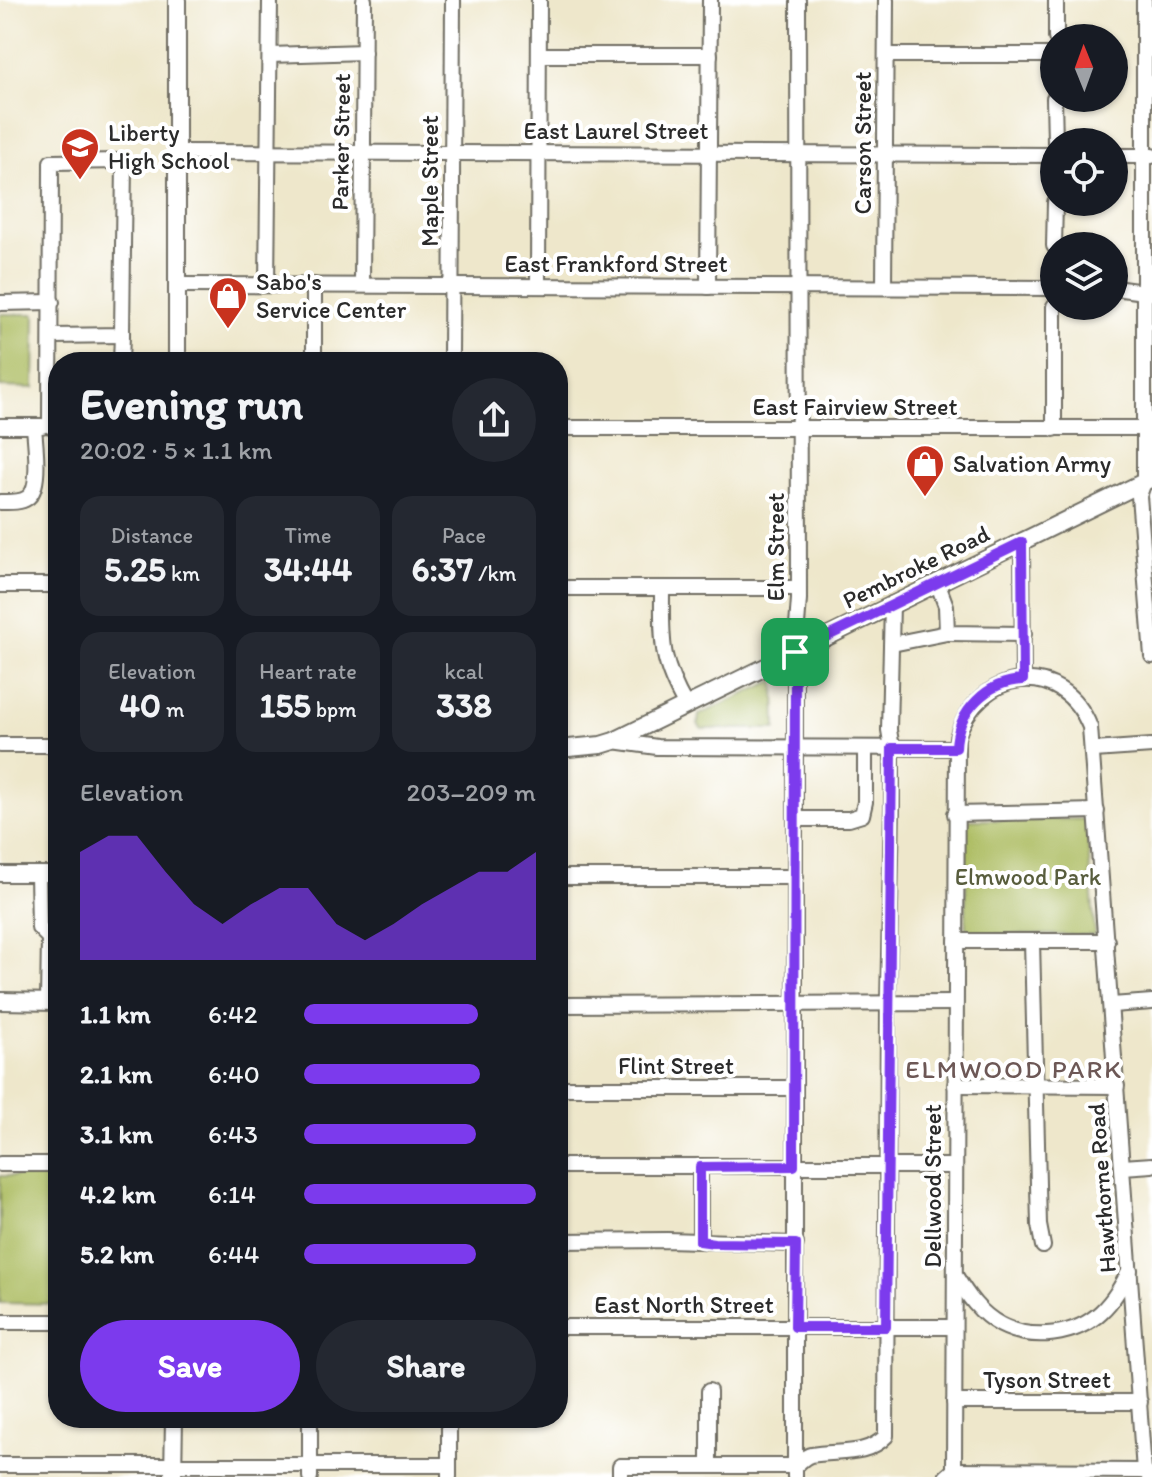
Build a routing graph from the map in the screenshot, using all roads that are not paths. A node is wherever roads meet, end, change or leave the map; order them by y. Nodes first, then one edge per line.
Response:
1 (177, 0) edge
2 (270, 0) edge
3 (364, 0) edge
4 (453, 0) edge
5 (539, 0) edge
6 (710, 0) edge
7 (798, 0) edge
8 (886, 0) edge
9 (1056, 0) edge
10 (1144, 0) edge
11 (1056, 24) edge
12 (364, 52) junction
13 (270, 55) junction
14 (539, 55) junction
15 (710, 55) junction
16 (886, 55) junction
17 (1040, 55) edge
18 (269, 151) junction
19 (177, 152) junction
20 (363, 152) junction
21 (452, 152) junction
22 (539, 152) junction
23 (709, 153) junction
24 (798, 154) junction
25 (885, 155) junction
26 (1040, 155) edge
27 (1148, 156) edge
28 (178, 285) junction
29 (267, 285) junction
30 (314, 285) junction
31 (362, 285) junction
32 (451, 285) junction
33 (538, 286) junction
34 (708, 287) junction
35 (798, 287) junction
36 (884, 287) junction
37 (1040, 288) edge
38 (1128, 290) edge
39 (1148, 292) edge
40 (52, 302) junction
41 (0, 303) edge
42 (1054, 320) edge
43 (122, 335) junction
44 (52, 336) junction
45 (52, 352) edge
46 (121, 352) edge
47 (177, 352) edge
48 (314, 352) edge
49 (451, 352) edge
50 (0, 426) edge
51 (48, 426) edge
52 (34, 427) junction
53 (568, 428) edge
54 (1148, 428) edge
55 (798, 429) junction
56 (1054, 429) junction
57 (1148, 480) edge
58 (0, 502) edge
59 (1022, 542) junction
60 (937, 582) junction
61 (0, 585) edge
62 (48, 585) edge
63 (568, 588) edge
64 (662, 588) junction
65 (798, 588) junction
66 (892, 604) junction
67 (947, 633) junction
68 (1024, 634) junction
69 (892, 644) junction
70 (795, 652) junction
71 (1152, 656) edge
72 (1023, 680) junction
73 (686, 706) junction
74 (614, 741) junction
75 (0, 745) edge
76 (48, 745) edge
77 (1152, 746) edge
78 (796, 747) junction
79 (568, 748) edge
80 (865, 748) junction
81 (892, 748) junction
82 (956, 748) junction
83 (1094, 750) junction
84 (1097, 811) junction
85 (955, 814) junction
86 (796, 819) junction
87 (0, 874) edge
88 (38, 874) junction
89 (48, 874) edge
90 (568, 877) edge
91 (796, 877) junction
92 (48, 937) edge
93 (956, 941) junction
94 (1032, 941) junction
95 (1107, 941) junction
96 (0, 1001) edge
97 (48, 1002) edge
98 (1152, 1002) edge
99 (955, 1003) junction
100 (794, 1004) junction
101 (888, 1004) junction
102 (568, 1005) edge
103 (1112, 1005) junction
104 (955, 1085) junction
105 (1036, 1086) junction
106 (1117, 1086) junction
107 (568, 1088) edge
108 (794, 1088) junction
109 (0, 1164) edge
110 (48, 1164) edge
111 (1152, 1165) edge
112 (568, 1166) edge
113 (794, 1166) junction
114 (887, 1166) junction
115 (954, 1166) junction
116 (700, 1167) junction
117 (1123, 1167) junction
118 (568, 1241) edge
119 (700, 1241) junction
120 (796, 1244) junction
121 (1043, 1246) dead end
122 (1130, 1269) junction
123 (955, 1274) junction
124 (0, 1322) edge
125 (48, 1322) edge
126 (568, 1327) edge
127 (795, 1327) junction
128 (886, 1327) junction
129 (954, 1327) junction
130 (709, 1391) dead end
131 (954, 1402) junction
132 (1140, 1402) junction
133 (174, 1428) edge
134 (310, 1428) edge
135 (449, 1428) edge
136 (1147, 1429) edge
137 (0, 1465) edge
138 (709, 1465) junction
139 (173, 1470) edge
140 (34, 1471) edge
141 (64, 1471) edge
142 (310, 1471) edge
143 (449, 1471) edge
144 (620, 1471) edge
145 (795, 1471) edge
146 (950, 1474) edge
147 (1148, 1474) edge

1 - 19 main road
2 - 13 street
3 - 12 street, Parker Street
4 - 21 street, Maple Street
5 - 14 street
6 - 15 street
7 - 24 street, Elm Street
8 - 16 street, Carson Street
9 - 11 street
10 - 27 street
12 - 13 street
12 - 20 street, Parker Street
13 - 18 street
14 - 15 street
14 - 22 street
15 - 23 street
16 - 17 street
16 - 25 street, Carson Street
18 - 19 street, East Laurel Street
18 - 20 street, East Laurel Street
18 - 29 street
19 - 28 main road
20 - 21 street, East Laurel Street
20 - 31 street, Parker Street
21 - 22 street, East Laurel Street
21 - 32 street, Maple Street
22 - 23 street, East Laurel Street
22 - 33 street
23 - 24 street, East Laurel Street
23 - 34 street
24 - 25 street, East Laurel Street
24 - 35 street, Elm Street
25 - 26 street, East Laurel Street
25 - 36 street, Carson Street
27 - 39 street
28 - 29 street, East Frankford Street
28 - 47 main road
29 - 30 street, East Frankford Street
30 - 31 street, East Frankford Street
30 - 48 street
31 - 32 street, East Frankford Street
32 - 33 street, East Frankford Street
32 - 49 street, Maple Street
33 - 34 street, East Frankford Street
34 - 35 street, East Frankford Street
35 - 36 street, East Frankford Street
35 - 55 street, Elm Street
36 - 37 street, East Frankford Street
38 - 39 street
39 - 54 street
40 - 41 street
40 - 43 street
40 - 44 street
42 - 56 street
43 - 44 street
43 - 46 street
44 - 45 street
50 - 52 street
51 - 52 street
52 - 58 street
53 - 55 street, East Fairview Street
54 - 56 street, East Fairview Street
54 - 57 street
55 - 56 street, East Fairview Street
55 - 65 street, Elm Street
57 - 59 main road, Pembroke Road
57 - 71 street
59 - 60 main road, Pembroke Road
59 - 68 street
60 - 66 main road, Pembroke Road
60 - 67 street
61 - 62 street
63 - 64 street
64 - 65 street
64 - 73 street
65 - 70 street, Elm Street
66 - 69 street
66 - 70 main road, Pembroke Road
67 - 68 street
67 - 69 street
68 - 72 street
69 - 81 street
70 - 73 main road, Pembroke Road
70 - 78 street, Elm Street
72 - 82 street
72 - 83 street
73 - 74 main road, Pembroke Road
74 - 78 street
74 - 79 main road, Pembroke Road
75 - 76 street
77 - 83 street
78 - 80 street
78 - 86 street, Elm Street
80 - 81 street
80 - 86 street
81 - 82 street
81 - 101 street
82 - 85 street, Dellwood Street
83 - 84 street, Hawthorne Road
84 - 85 street
84 - 95 street, Hawthorne Road
85 - 93 street, Dellwood Street
86 - 91 street, Elm Street
87 - 88 street
88 - 89 street
88 - 92 street
90 - 91 street
91 - 100 street, Elm Street
93 - 94 street
93 - 99 street, Dellwood Street
94 - 95 street
94 - 105 street
95 - 103 street, Hawthorne Road
96 - 97 main road
98 - 103 street
99 - 101 street
99 - 104 street, Dellwood Street
100 - 101 street
100 - 102 street
100 - 108 street, Elm Street
101 - 114 street
103 - 106 street, Hawthorne Road
104 - 105 street
104 - 115 street, Dellwood Street
105 - 106 street
105 - 121 street
106 - 117 street, Hawthorne Road
107 - 108 street, Flint Street
108 - 113 street, Elm Street
109 - 110 street
111 - 117 street
112 - 116 street
113 - 114 street
113 - 116 street
113 - 120 street, Elm Street
114 - 115 street
114 - 128 street
115 - 123 street, Dellwood Street
116 - 119 street
117 - 122 street, Hawthorne Road
118 - 119 street
119 - 120 street
120 - 127 street, Elm Street
122 - 123 street
122 - 132 street, Hawthorne Road
123 - 129 street, Dellwood Street
124 - 125 street
126 - 127 street, East North Street
127 - 128 street, East North Street
127 - 145 street, Elm Street
128 - 129 street, East North Street
128 - 145 street
129 - 131 street, Dellwood Street
130 - 138 street
131 - 132 street, Tyson Street
131 - 146 street, Dellwood Street
132 - 136 street, Hawthorne Road
133 - 139 main road
134 - 142 street
135 - 143 street
136 - 147 street, Hawthorne Road
137 - 140 street
138 - 144 street
138 - 145 street
139 - 141 street
139 - 142 street
140 - 141 street
142 - 143 street
146 - 147 street

